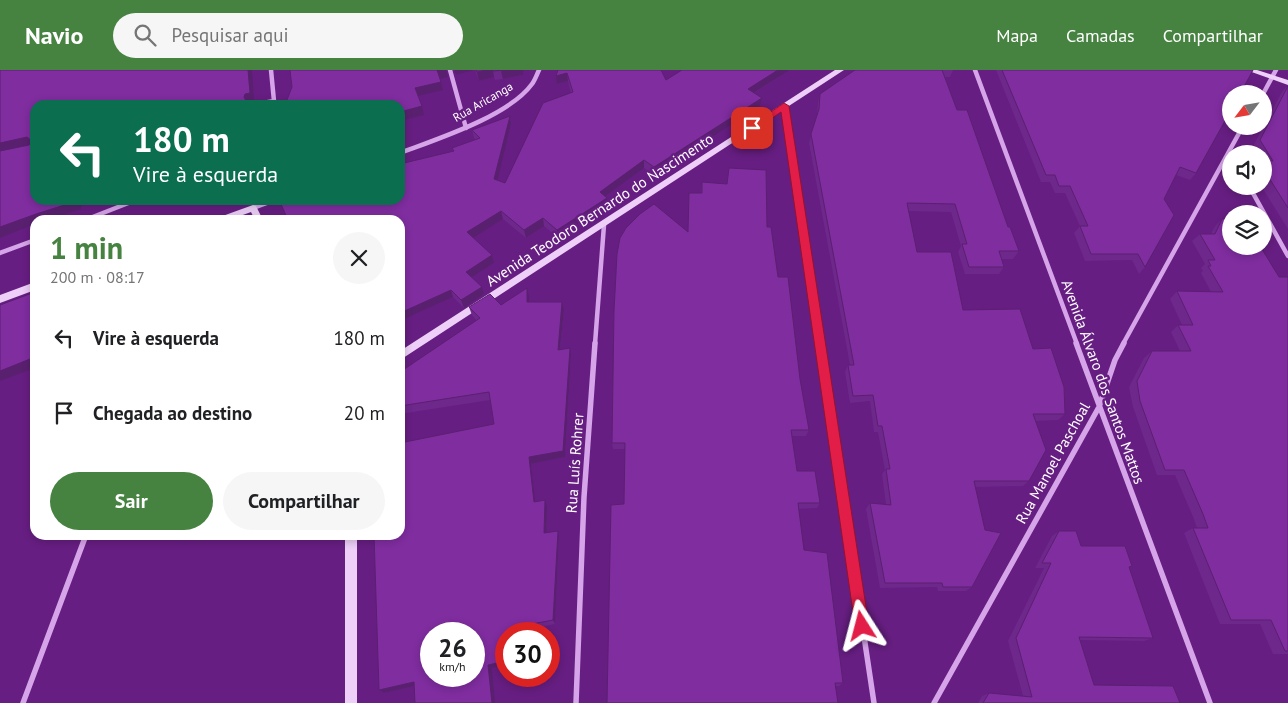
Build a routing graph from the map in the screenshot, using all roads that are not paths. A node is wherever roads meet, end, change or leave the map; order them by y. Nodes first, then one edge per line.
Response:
1 (271, 70) edge
2 (450, 70) edge
3 (539, 70) edge
4 (840, 70) edge
5 (975, 70) edge
6 (1250, 70) edge
7 (1274, 74) edge
8 (1288, 83) edge
9 (1268, 85) edge
10 (273, 100) edge
11 (784, 106) junction
12 (466, 128) junction
13 (405, 151) edge
14 (1222, 166) edge
15 (1254, 195) edge
16 (123, 205) edge
17 (261, 205) edge
18 (253, 208) junction
19 (98, 215) edge
20 (234, 215) edge
21 (257, 215) edge
22 (604, 225) junction
23 (30, 242) edge
24 (0, 253) edge
25 (1288, 256) edge
26 (30, 288) edge
27 (0, 299) edge
28 (405, 353) edge
29 (1099, 407) junction
30 (84, 540) edge
31 (351, 540) edge
32 (23, 703) edge
33 (351, 703) edge
34 (576, 703) edge
35 (874, 703) edge
36 (934, 703) edge
37 (1210, 703) edge

1 - 10 street
2 - 12 street
3 - 12 street, Rua Aricanga
4 - 11 street, Avenida Teodoro Bernardo do Nascimento
5 - 29 street, Avenida Álvaro dos Santos Mattos
6 - 7 street
7 - 8 street
7 - 9 street
11 - 22 street, Avenida Teodoro Bernardo do Nascimento
11 - 35 street
12 - 13 street, Rua Aricanga
14 - 29 street, Rua Manoel Paschoal
15 - 25 street
16 - 19 street
17 - 18 street
18 - 20 street
18 - 21 street
22 - 28 street, Avenida Teodoro Bernardo do Nascimento
22 - 34 street, Rua Luís Rohrer
23 - 24 street
26 - 27 street
29 - 36 street, Rua Manoel Paschoal
29 - 37 street, Avenida Álvaro dos Santos Mattos
30 - 32 street
31 - 33 street

